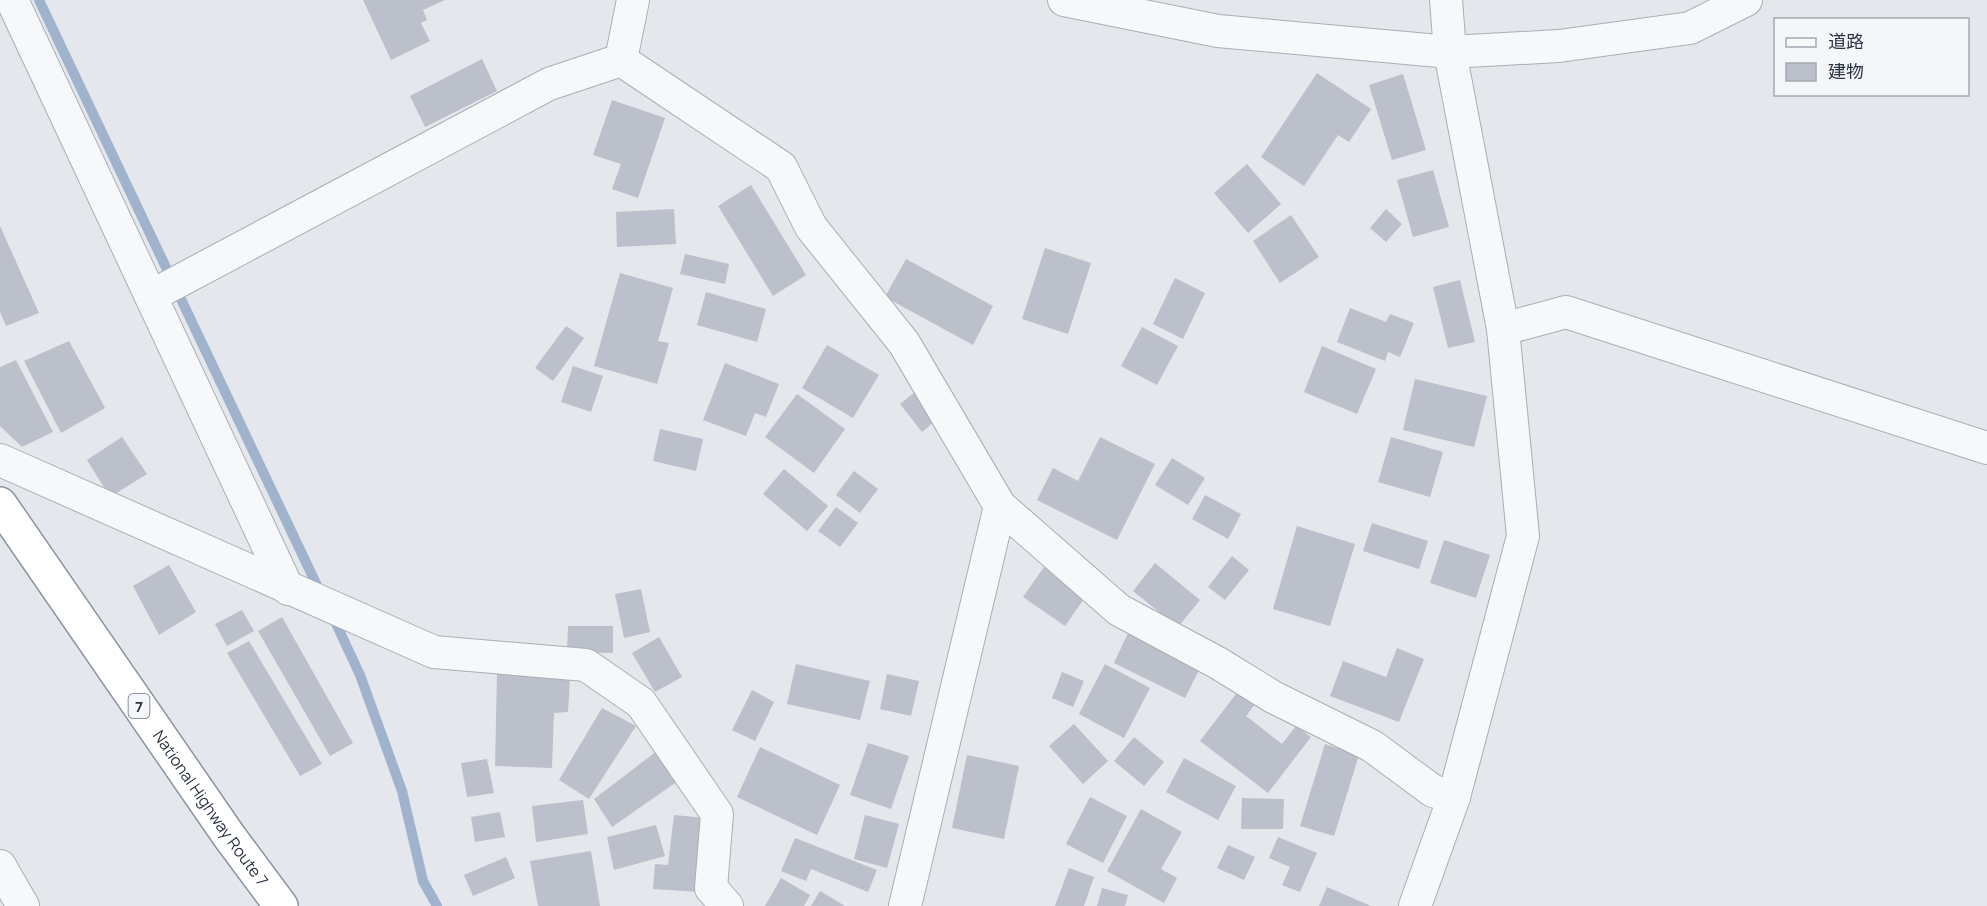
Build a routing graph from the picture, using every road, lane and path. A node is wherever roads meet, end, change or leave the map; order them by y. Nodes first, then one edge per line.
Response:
1 (12, 0) edge
2 (633, 0) edge
3 (1064, 0) edge
4 (1446, 0) edge
5 (1746, 0) edge
6 (1450, 52) junction
7 (621, 60) junction
8 (151, 296) junction
9 (1503, 329) junction
10 (1987, 448) edge
11 (0, 460) edge
12 (0, 504) edge
13 (1000, 506) junction
14 (288, 589) junction
15 (1454, 797) junction
16 (0, 866) edge
17 (22, 906) edge
18 (281, 906) edge
19 (727, 906) edge
20 (905, 906) edge
21 (1415, 906) edge

1 - 8 street
2 - 7 street
3 - 6 street
4 - 6 street
5 - 6 street
6 - 9 street
7 - 8 street
7 - 13 street
8 - 14 street
9 - 10 street
9 - 15 street
11 - 14 street
12 - 18 highway, National Highway Route 7 / 7
13 - 15 street
13 - 20 street
14 - 19 street
15 - 21 street
16 - 17 street

